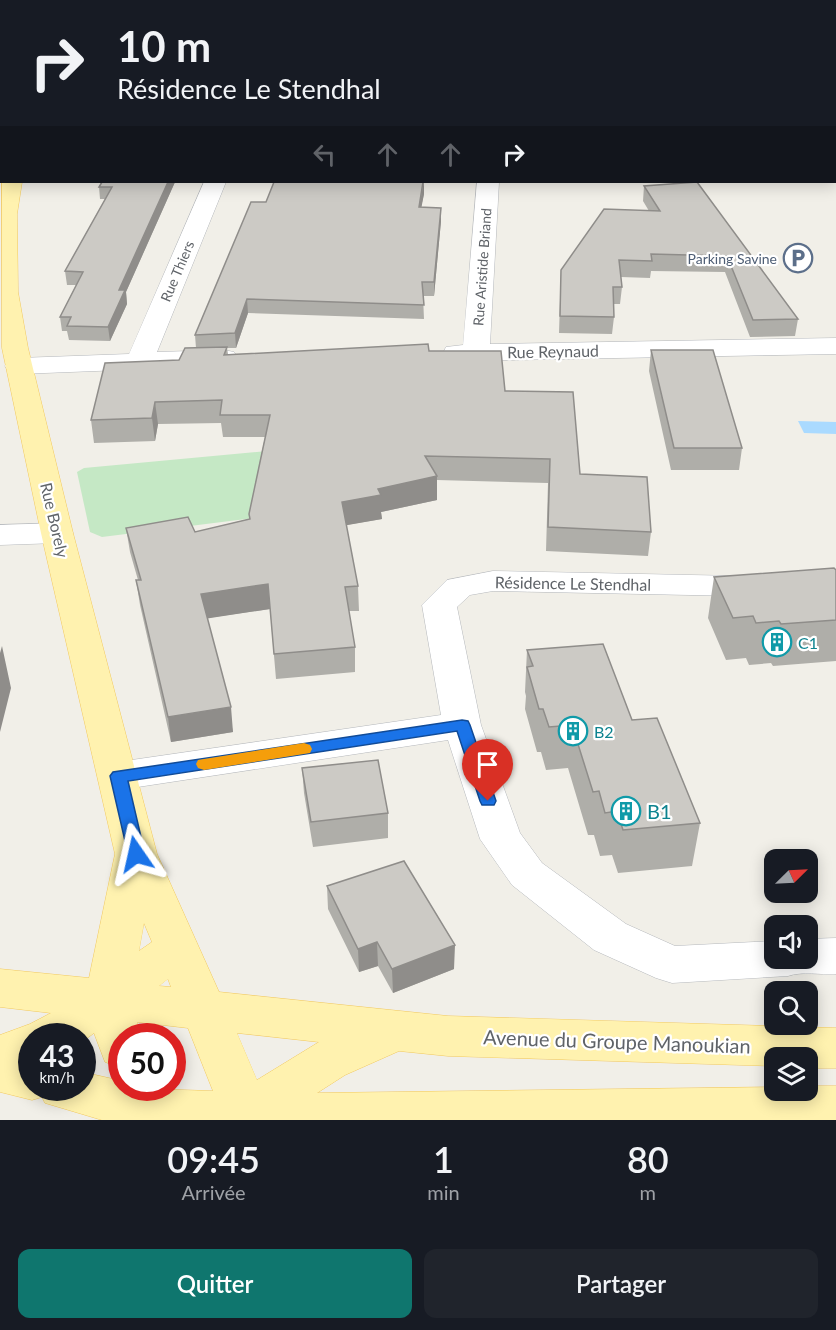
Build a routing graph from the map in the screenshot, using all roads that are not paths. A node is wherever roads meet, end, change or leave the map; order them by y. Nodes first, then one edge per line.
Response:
1 (11, 183) edge
2 (215, 183) edge
3 (488, 183) edge
4 (3, 239) edge
5 (836, 346) edge
6 (476, 352) junction
7 (430, 353) edge
8 (11, 354) edge
9 (244, 358) edge
10 (140, 360) junction
11 (57, 532) junction
12 (0, 535) edge
13 (836, 588) edge
14 (462, 725) junction
15 (118, 776) junction
16 (136, 854) junction
17 (176, 949) junction
18 (836, 956) edge
19 (818, 957) edge
20 (764, 959) edge
21 (0, 988) edge
22 (107, 1000) junction
23 (204, 1010) junction
24 (73, 1023) edge
25 (114, 1023) edge
26 (398, 1030) junction
27 (836, 1048) edge
28 (18, 1049) edge
29 (0, 1056) edge
30 (0, 1071) edge
31 (18, 1076) edge
32 (96, 1095) edge
33 (140, 1105) edge
34 (836, 1108) edge
35 (245, 1119) edge

1 - 4 main road, Rue Borely
2 - 10 street, Rue Thiers
3 - 6 street, Rue Aristide Briand
4 - 8 main road, Rue Borely
5 - 6 street, Rue Reynaud
6 - 7 street, Rue Reynaud
8 - 10 street
8 - 11 main road, Rue Borely
9 - 10 street
11 - 12 street
11 - 15 main road, Rue Borely
13 - 14 street, Résidence Le Stendhal
14 - 15 street
14 - 20 street, Résidence Le Stendhal
15 - 16 main road, Rue Borely
16 - 17 main road, Rue Borely
16 - 22 main road, Rue Borely
17 - 22 main road
17 - 23 main road, Rue Borely
18 - 19 street
21 - 22 main road, Avenue du Groupe Manoukian
22 - 23 main road, Avenue du Groupe Manoukian
22 - 24 main road
22 - 25 main road
23 - 26 main road, Avenue du Groupe Manoukian
23 - 35 main road, Rue Borely
26 - 27 main road, Avenue du Groupe Manoukian
26 - 35 main road
28 - 29 main road
30 - 31 main road
32 - 33 main road
33 - 35 main road
34 - 35 main road

